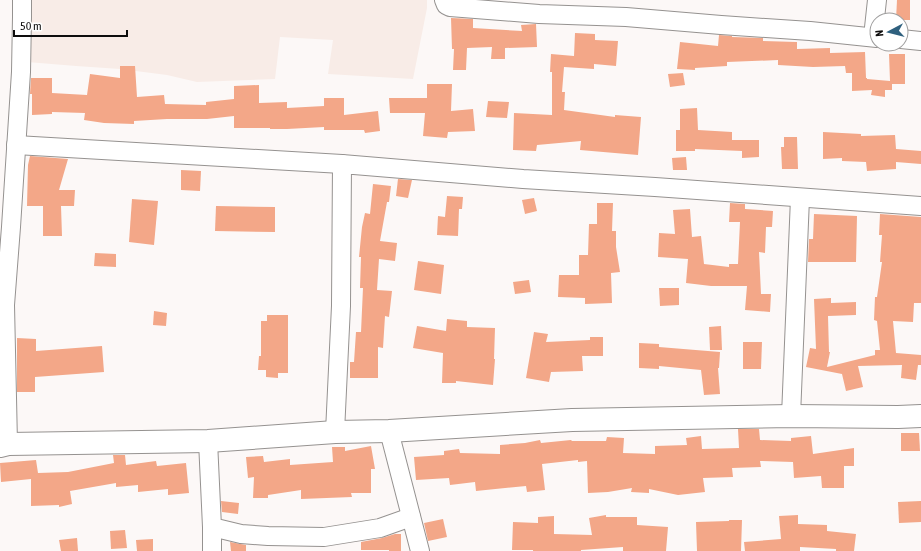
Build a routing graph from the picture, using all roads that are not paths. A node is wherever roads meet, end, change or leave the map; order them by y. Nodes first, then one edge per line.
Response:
1 (22, 0) edge
2 (444, 0) edge
3 (877, 0) edge
4 (876, 12) edge
5 (869, 37) edge
6 (909, 40) edge
7 (921, 41) edge
8 (16, 145) junction
9 (342, 164) junction
10 (800, 198) junction
11 (921, 206) edge
12 (2, 305) edge
13 (791, 416) junction
14 (921, 416) edge
15 (389, 431) junction
16 (335, 432) junction
17 (208, 441) junction
18 (4, 445) edge
19 (412, 517) junction
20 (212, 527) junction
21 (212, 551) edge
22 (420, 551) edge

1 - 8 street
2 - 5 street
3 - 4 street
6 - 7 street
8 - 9 street
8 - 12 street
9 - 10 street
9 - 16 street
10 - 11 street
10 - 13 street
12 - 18 street
13 - 14 street
13 - 15 street
15 - 16 street
15 - 19 street
16 - 17 street
17 - 18 street
17 - 20 street
19 - 20 street
19 - 22 street
20 - 21 street

